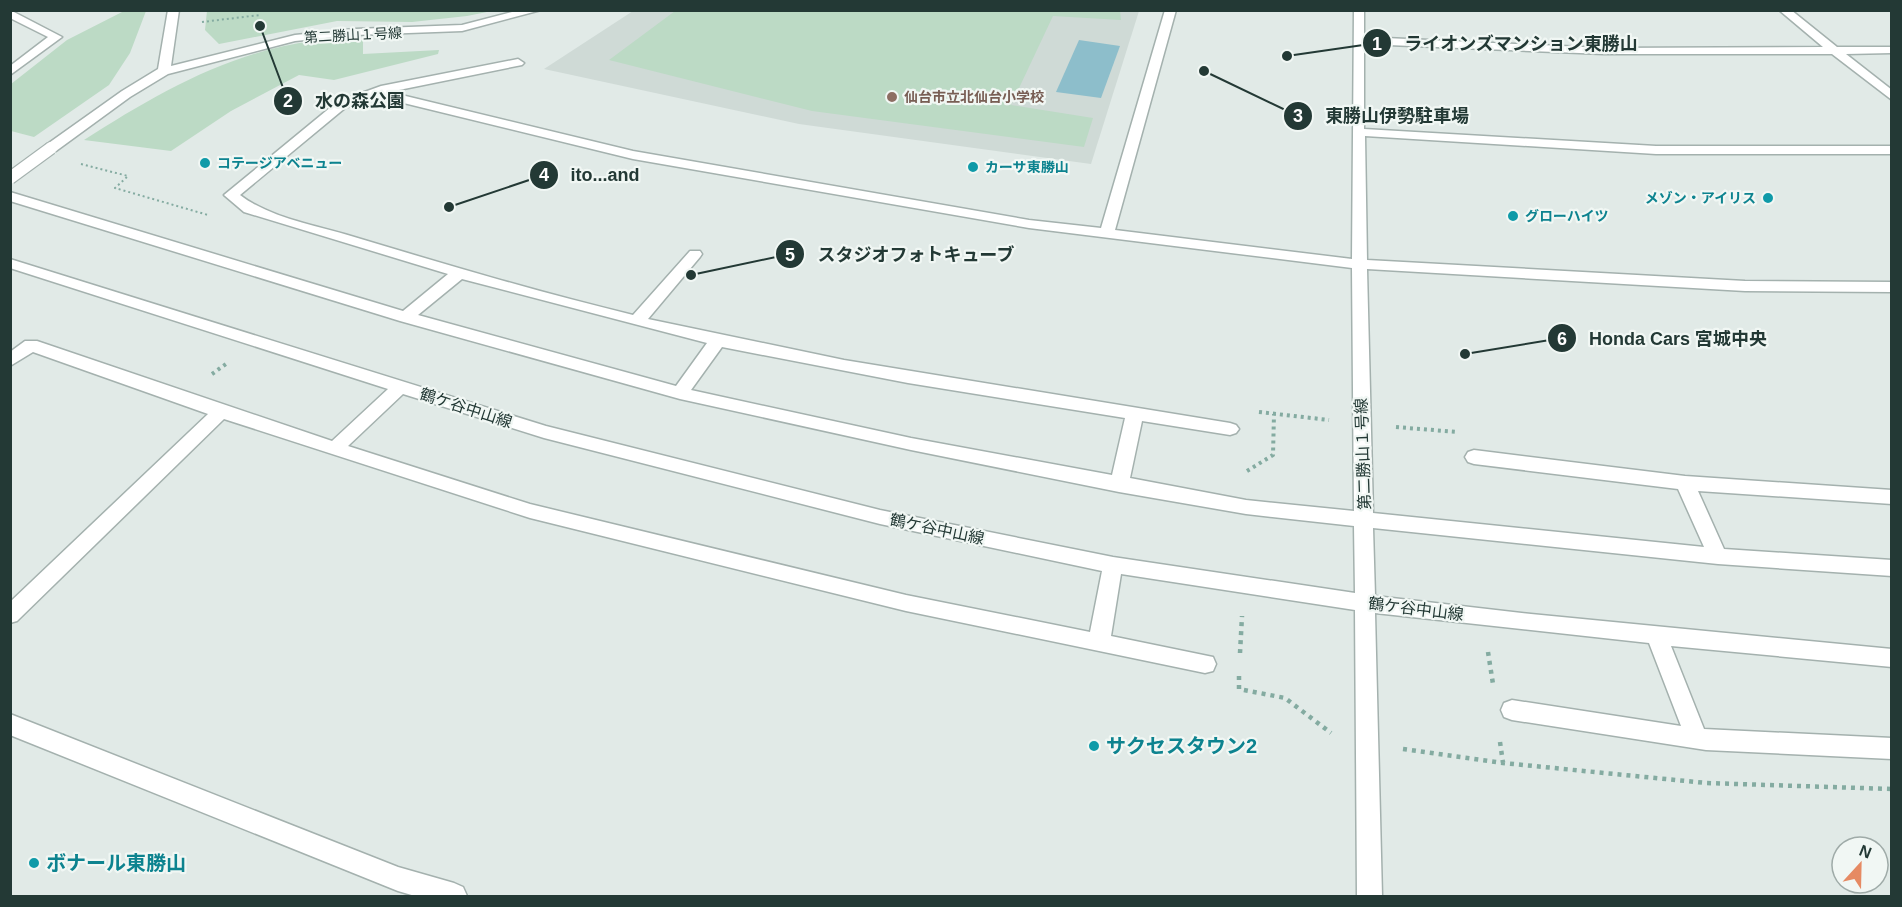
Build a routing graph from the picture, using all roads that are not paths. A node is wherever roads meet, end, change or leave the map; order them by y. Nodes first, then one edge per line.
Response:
1 (174, 10) edge
2 (536, 10) edge
3 (1171, 10) edge
4 (1359, 10) edge
5 (1784, 10) edge
6 (10, 14) edge
7 (1358, 40) junction
8 (1833, 50) junction
9 (1892, 50) edge
10 (518, 63) dead end
11 (164, 70) junction
12 (10, 72) edge
13 (374, 92) junction
14 (1892, 96) edge
15 (1358, 132) junction
16 (1892, 150) edge
17 (10, 178) edge
18 (10, 196) edge
19 (1107, 232) junction
20 (695, 254) dead end
21 (10, 263) edge
22 (1360, 264) junction
23 (458, 274) junction
24 (1892, 287) edge
25 (406, 317) junction
26 (638, 320) junction
27 (717, 340) junction
28 (10, 361) edge
29 (400, 387) junction
30 (680, 393) junction
31 (221, 412) junction
32 (1135, 413) junction
33 (1230, 429) dead end
34 (334, 448) junction
35 (1474, 457) dead end
36 (1685, 483) junction
37 (1119, 485) junction
38 (1892, 497) edge
39 (1365, 520) junction
40 (1718, 556) junction
41 (1113, 565) junction
42 (1892, 568) edge
43 (1365, 603) junction
44 (10, 615) edge
45 (1657, 636) junction
46 (1099, 642) junction
47 (1892, 658) edge
48 (1205, 664) dead end
49 (1512, 710) dead end
50 (10, 724) edge
51 (1697, 739) junction
52 (1892, 749) edge
53 (454, 897) edge
54 (1369, 897) edge

1 - 11 street
2 - 11 street, 第二勝山１号線
3 - 19 street
4 - 7 street, 第二勝山１号線
5 - 8 street
6 - 12 street
7 - 8 street
7 - 15 street, 第二勝山１号線
8 - 9 street
8 - 14 street
10 - 13 street
11 - 17 street, 第二勝山１号線, bridge
13 - 19 street
13 - 23 street
15 - 16 street
15 - 22 street, 第二勝山１号線
18 - 25 street
19 - 22 street
20 - 26 street
21 - 29 street, 鶴ケ谷中山線
22 - 24 street
22 - 39 street, 第二勝山１号線
23 - 25 street
23 - 26 street
25 - 30 street
26 - 27 street
27 - 30 street
27 - 32 street
28 - 31 street
29 - 34 street
29 - 41 street, 鶴ケ谷中山線
30 - 37 street
31 - 34 street
31 - 44 street
32 - 33 street
32 - 37 street
34 - 46 street
35 - 36 street
36 - 38 street
36 - 40 street
37 - 39 street
39 - 40 street
39 - 43 street, 第二勝山１号線
40 - 42 street
41 - 43 street, 鶴ケ谷中山線
41 - 46 street
43 - 45 street, 鶴ケ谷中山線
43 - 54 street, 第二勝山１号線
45 - 47 street, 鶴ケ谷中山線
45 - 51 street
46 - 48 street
49 - 51 street
50 - 53 street
51 - 52 street

